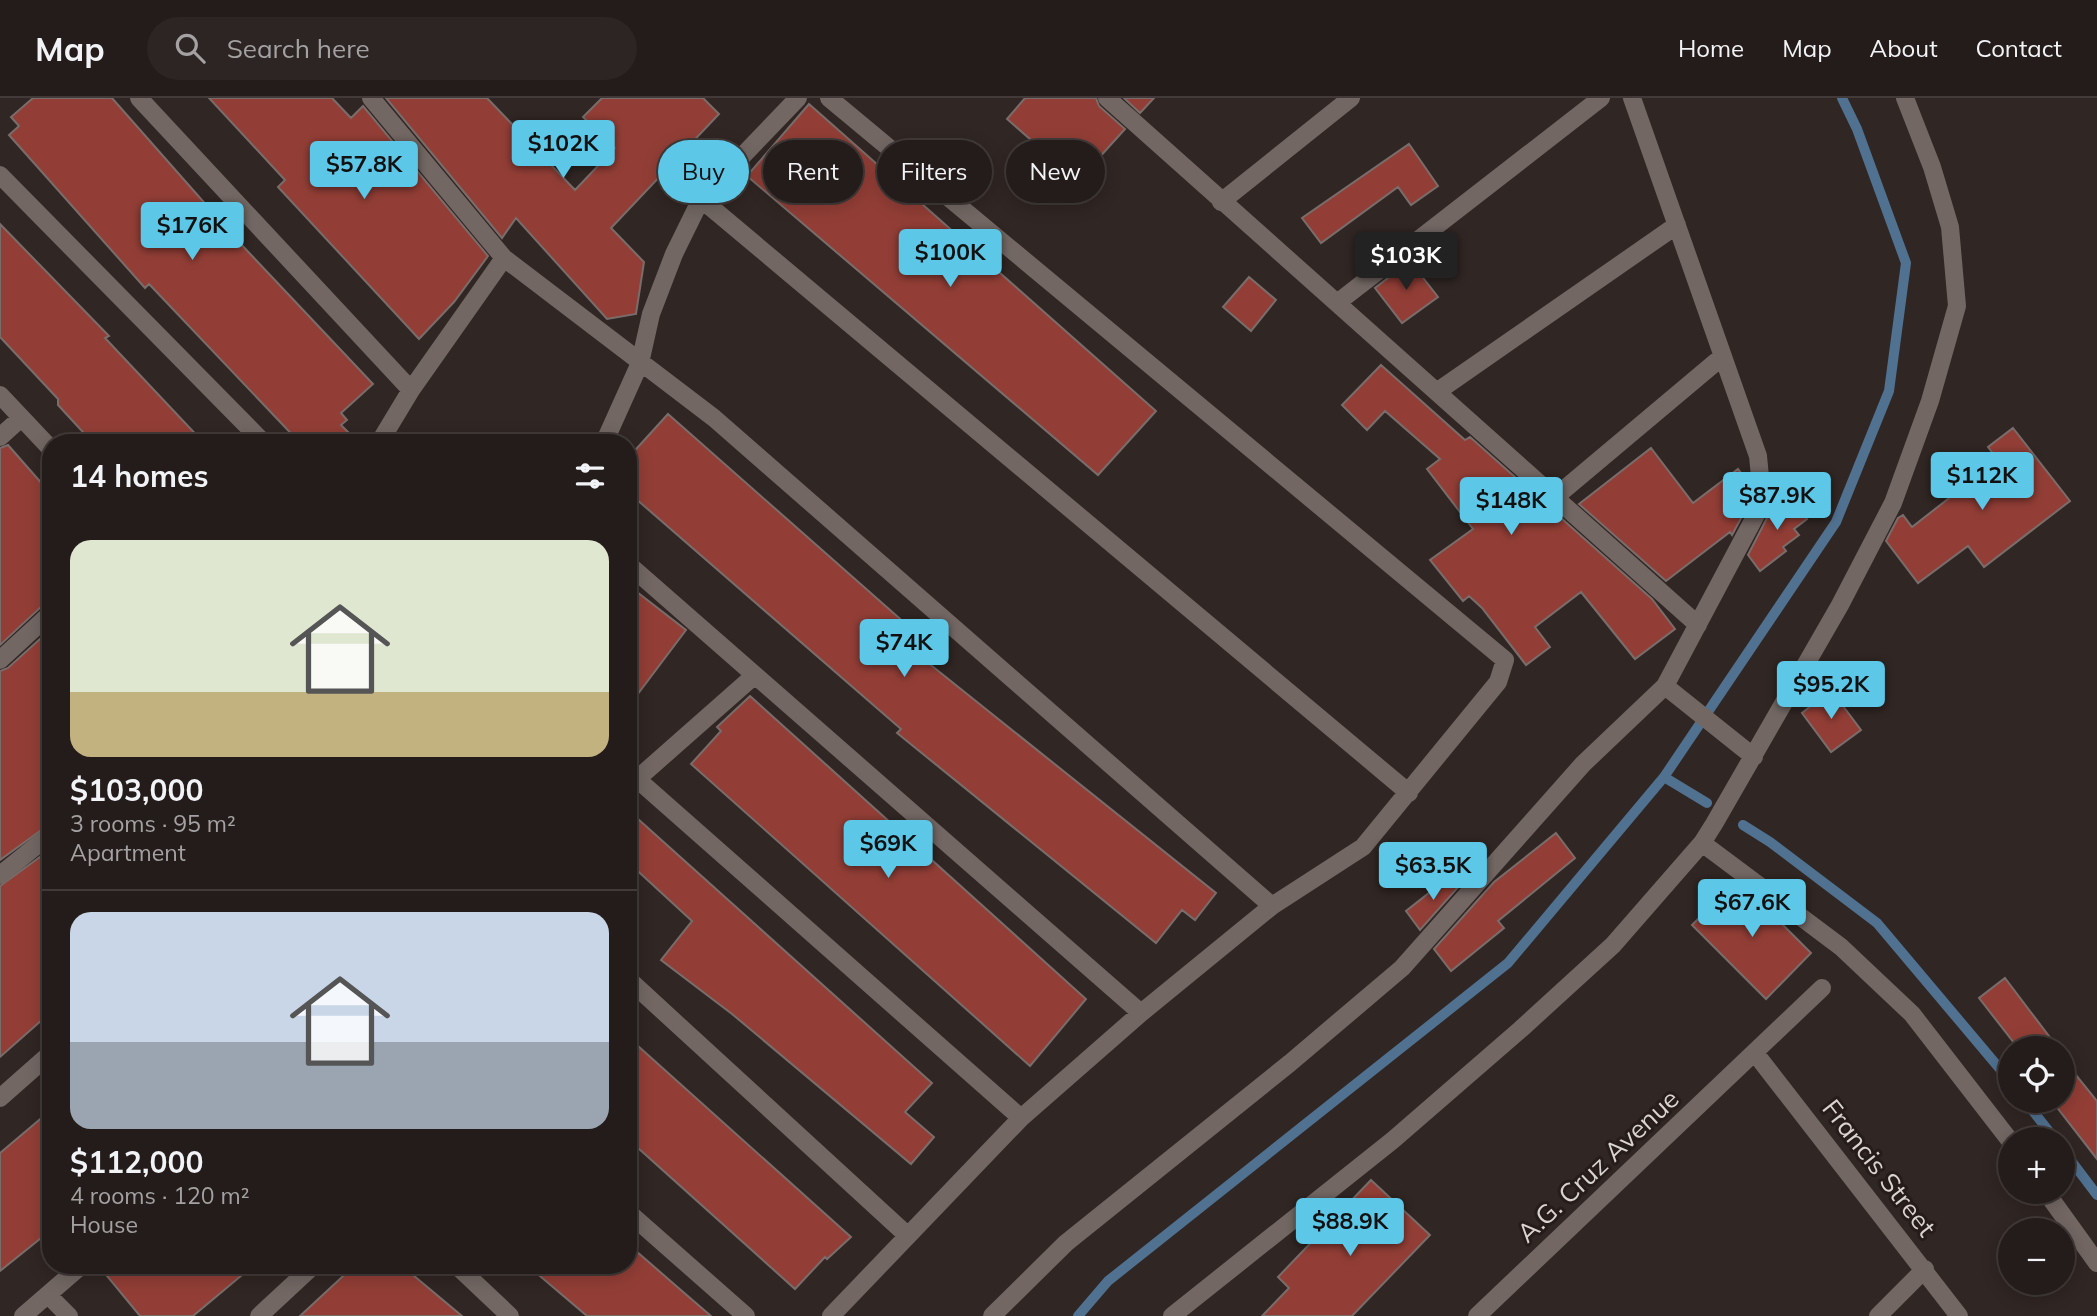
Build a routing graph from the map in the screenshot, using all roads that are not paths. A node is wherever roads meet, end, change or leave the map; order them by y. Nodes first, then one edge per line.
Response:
1 (139, 98) edge
2 (371, 98) edge
3 (798, 98) edge
4 (829, 98) edge
5 (1351, 98) edge
6 (1601, 98) edge
7 (1632, 98) edge
8 (1905, 98) edge
9 (1113, 100) edge
10 (749, 149) edge
11 (0, 175) edge
12 (1221, 202) junction
13 (699, 203) edge
14 (706, 203) edge
15 (1677, 225) junction
16 (504, 258) junction
17 (1337, 303) junction
18 (1723, 356) junction
19 (640, 363) junction
20 (411, 390) junction
21 (1438, 391) junction
22 (0, 395) edge
23 (21, 418) junction
24 (255, 434) edge
25 (384, 434) edge
26 (608, 434) edge
27 (0, 437) edge
28 (42, 440) edge
29 (1554, 498) junction
30 (637, 572) edge
31 (42, 621) edge
32 (1698, 625) junction
33 (0, 660) edge
34 (755, 675) junction
35 (1669, 690) junction
36 (1754, 757) junction
37 (637, 779) edge
38 (637, 787) edge
39 (1409, 793) junction
40 (42, 841) edge
41 (1702, 843) junction
42 (0, 875) edge
43 (1272, 906) junction
44 (637, 987) edge
45 (1822, 988) dead end
46 (1141, 1013) junction
47 (1755, 1053) junction
48 (42, 1061) edge
49 (0, 1098) edge
50 (1021, 1118) junction
51 (1999, 1127) edge
52 (2055, 1204) edge
53 (637, 1220) edge
54 (908, 1236) junction
55 (2097, 1263) edge
56 (1925, 1269) junction
57 (72, 1274) edge
58 (304, 1274) edge
59 (466, 1274) edge
60 (48, 1295) junction
61 (23, 1316) edge
62 (69, 1316) edge
63 (259, 1316) edge
64 (510, 1316) edge
65 (746, 1316) edge
66 (831, 1316) edge
67 (992, 1316) edge
68 (1172, 1316) edge
69 (1477, 1316) edge
70 (1878, 1316) edge
71 (1959, 1316) edge

1 - 20 street
2 - 16 street
3 - 10 street
4 - 39 street
5 - 12 street
6 - 17 street
7 - 15 street
8 - 36 street
9 - 12 street
11 - 24 street
12 - 17 street
13 - 19 street
14 - 39 street
15 - 18 street
15 - 21 street
16 - 19 street
16 - 20 street
17 - 21 street
18 - 29 street
18 - 32 street
19 - 26 street
19 - 43 street
20 - 25 street
21 - 29 street
22 - 23 street
23 - 27 street
23 - 28 street
29 - 32 street
30 - 34 street
31 - 33 street
32 - 35 street
34 - 37 street
34 - 46 street
35 - 36 street
35 - 67 street
36 - 41 street
38 - 50 street
39 - 43 street
40 - 42 street
41 - 51 street
41 - 68 street
43 - 46 street
44 - 54 street
45 - 47 street, A.G. Cruz Avenue
46 - 50 street
47 - 56 street, Francis Street
47 - 69 street, A.G. Cruz Avenue
48 - 49 street
50 - 54 street
52 - 55 street
53 - 65 street
54 - 66 street
56 - 70 street
56 - 71 street, Francis Street
57 - 60 street
58 - 63 street
59 - 64 street
60 - 61 street
60 - 62 street

